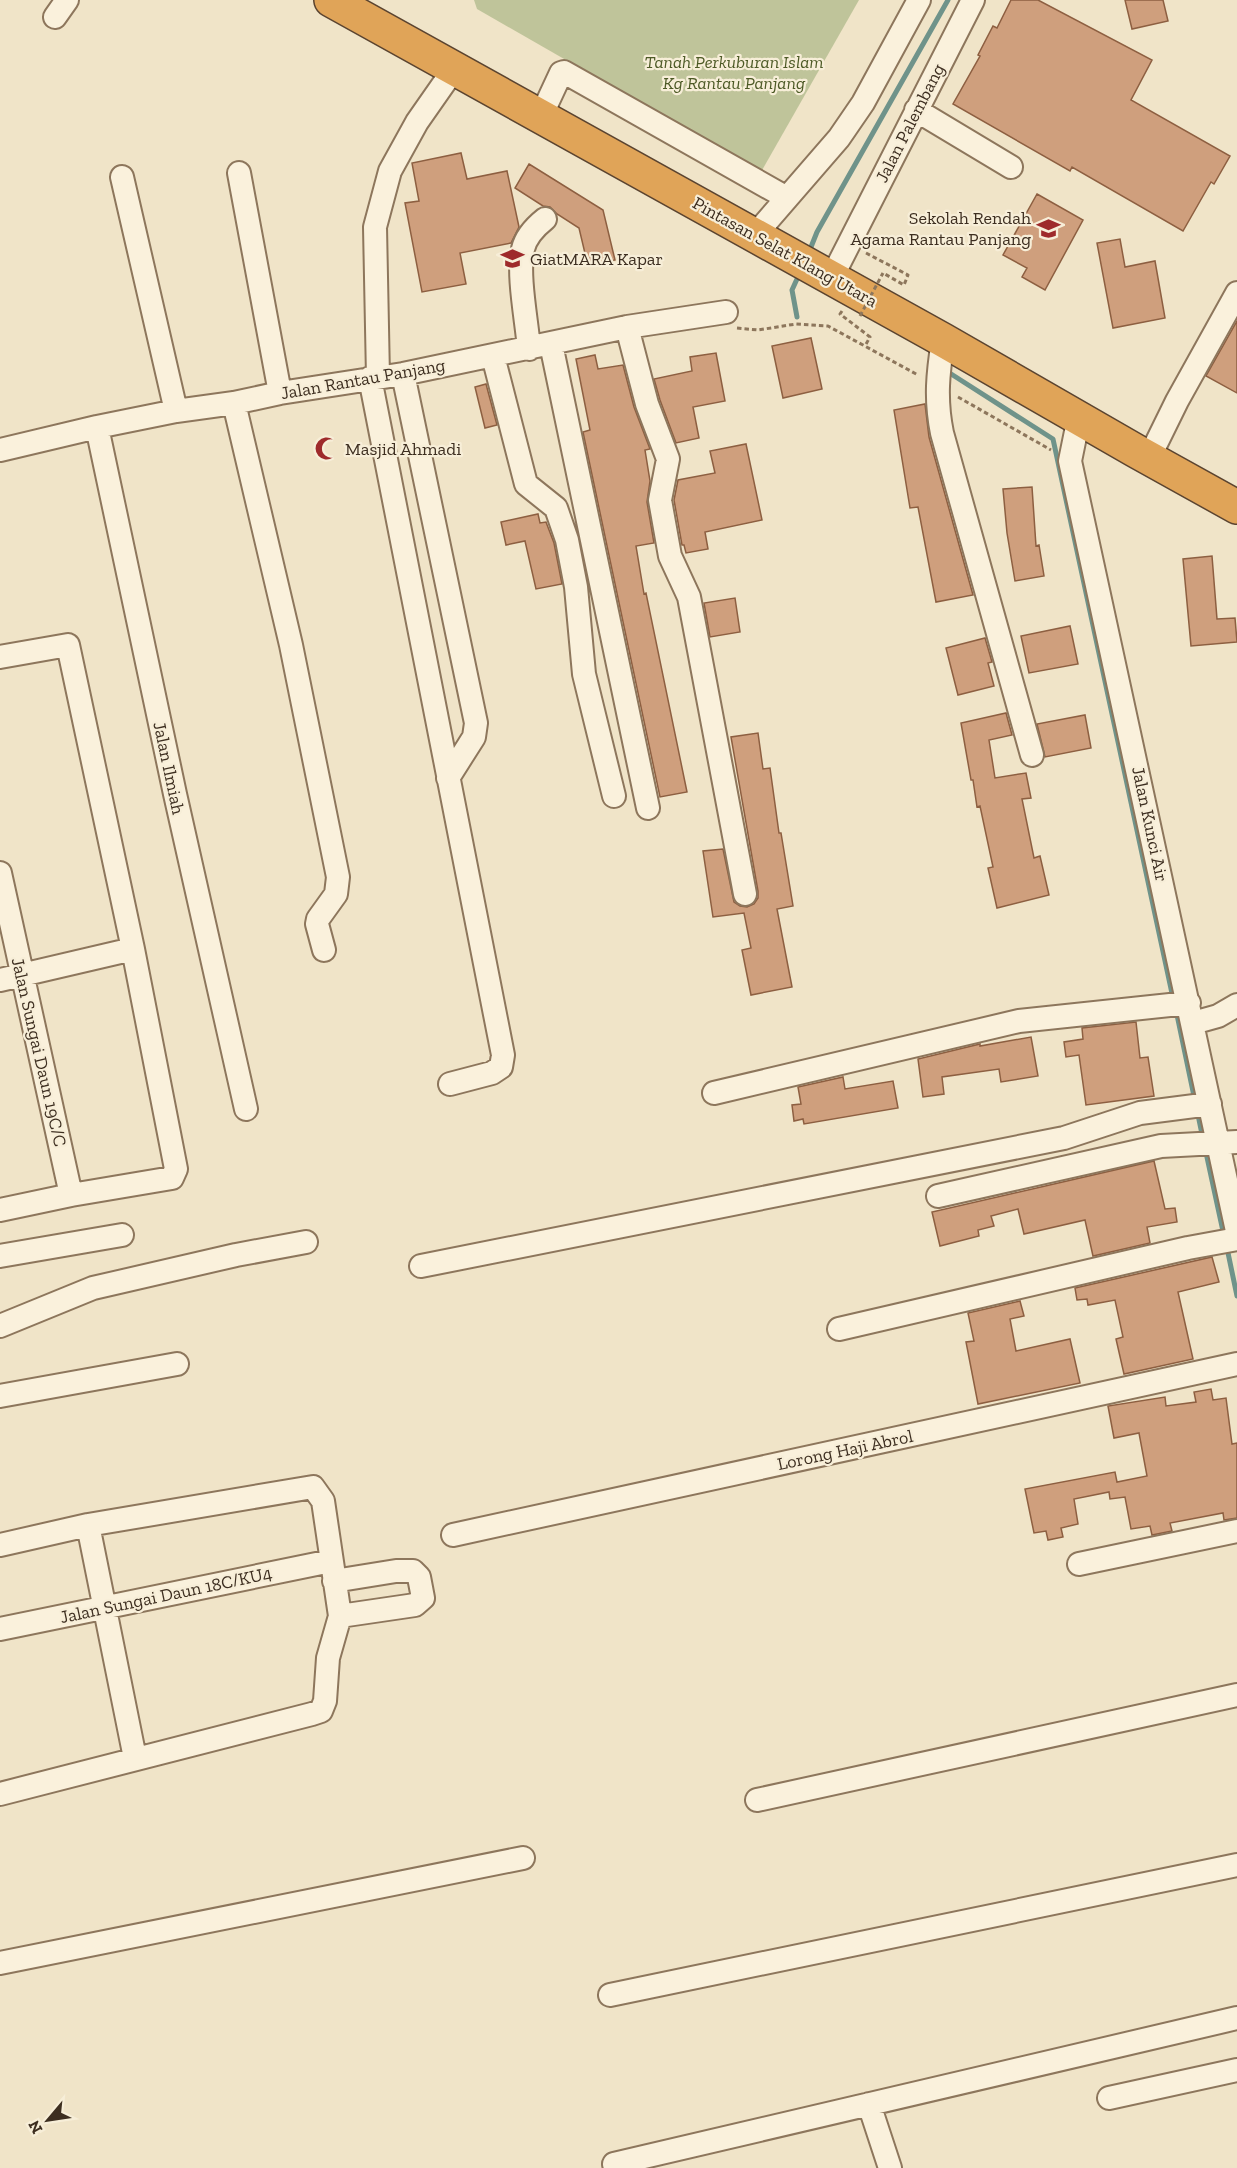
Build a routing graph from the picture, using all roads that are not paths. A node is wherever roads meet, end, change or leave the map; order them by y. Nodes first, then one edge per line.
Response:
1 (331, 0) edge
2 (919, 0) edge
3 (973, 0) edge
4 (454, 69) junction
5 (916, 110) junction
6 (541, 116) junction
7 (1011, 167) dead end
8 (239, 173) dead end
9 (122, 177) dead end
10 (787, 198) junction
11 (545, 219) dead end
12 (755, 235) junction
13 (831, 279) junction
14 (1237, 293) edge
15 (726, 312) road end
16 (627, 327) junction
17 (943, 340) junction
18 (540, 346) junction
19 (493, 356) junction
20 (403, 374) junction
21 (374, 377) junction
22 (280, 393) junction
23 (234, 403) junction
24 (176, 411) junction
25 (1079, 417) junction
26 (97, 426) junction
27 (0, 450) edge
28 (1149, 458) junction
29 (1237, 507) edge
30 (0, 657) edge
31 (1032, 755) dead end
32 (448, 778) junction
33 (614, 796) dead end
34 (648, 808) dead end
35 (0, 873) edge
36 (745, 894) dead end
37 (133, 949) junction
38 (324, 950) dead end
39 (11, 978) edge
40 (1237, 1005) edge
41 (1183, 1008) junction
42 (450, 1084) dead end
43 (714, 1093) dead end
44 (1201, 1105) junction
45 (246, 1109) dead end
46 (1216, 1143) edge
47 (71, 1195) junction
48 (938, 1196) dead end
49 (0, 1210) edge
50 (122, 1235) dead end
51 (1231, 1238) edge
52 (306, 1242) dead end
53 (0, 1256) edge
54 (421, 1266) dead end
55 (0, 1326) edge
56 (839, 1329) dead end
57 (177, 1364) dead end
58 (1237, 1364) edge
59 (0, 1396) edge
60 (88, 1526) junction
61 (1237, 1531) edge
62 (453, 1535) dead end
63 (0, 1545) edge
64 (1079, 1564) dead end
65 (333, 1571) junction
66 (105, 1607) junction
67 (340, 1616) junction
68 (0, 1629) edge
69 (1237, 1695) edge
70 (135, 1758) junction
71 (0, 1794) edge
72 (757, 1800) dead end
73 (523, 1858) dead end
74 (1237, 1865) edge
75 (0, 1964) edge
76 (610, 1995) dead end
77 (1237, 2018) edge
78 (1237, 2070) edge
79 (1109, 2098) dead end
80 (869, 2104) junction
81 (614, 2164) dead end
82 (890, 2168) edge

1 - 4 highway, Pintasan Selat Klang Utara
2 - 10 street
3 - 5 street, Jalan Palembang
4 - 6 highway, Pintasan Selat Klang Utara
4 - 21 street
5 - 7 street
5 - 13 street, Jalan Palembang
6 - 10 street
6 - 12 highway, Pintasan Selat Klang Utara
8 - 22 street
9 - 24 street
10 - 12 street
11 - 18 street
12 - 13 highway, Pintasan Selat Klang Utara
13 - 17 highway, Pintasan Selat Klang Utara
14 - 28 street
15 - 16 street, Jalan Rantau Panjang
16 - 18 street, Jalan Rantau Panjang
16 - 36 street
17 - 25 highway, Pintasan Selat Klang Utara
17 - 31 street
18 - 19 street, Jalan Rantau Panjang
18 - 34 street
19 - 20 street, Jalan Rantau Panjang
19 - 33 street
20 - 21 street, Jalan Rantau Panjang
20 - 32 street
21 - 22 street, Jalan Rantau Panjang
21 - 32 street
22 - 23 street, Jalan Rantau Panjang
23 - 24 street, Jalan Rantau Panjang
23 - 38 street
24 - 26 street, Jalan Rantau Panjang
25 - 28 highway, Pintasan Selat Klang Utara
25 - 41 street, Jalan Kunci Air
26 - 27 street, Jalan Rantau Panjang
26 - 45 street, Jalan Ilmiah
28 - 29 highway, Pintasan Selat Klang Utara
30 - 37 street
32 - 42 street
35 - 39 street, Jalan Sungai Daun 19C/C
37 - 39 street
37 - 47 street
39 - 47 street, Jalan Sungai Daun 19C/C
40 - 41 street
41 - 43 street
41 - 44 street, Jalan Kunci Air
44 - 46 street, Jalan Kunci Air
44 - 54 street
46 - 48 street
46 - 51 street, Jalan Kunci Air
47 - 49 street
50 - 53 street
51 - 56 street
52 - 55 street
57 - 59 street
58 - 62 street, Lorong Haji Abrol
60 - 63 street
60 - 65 street
60 - 66 street
61 - 64 street
65 - 66 street, Jalan Sungai Daun 18C/KU4
65 - 67 street
65 - 67 street, Jalan Sungai Daun 18C/KU4
66 - 68 street, Jalan Sungai Daun 18C/KU4
66 - 70 street
67 - 70 street
69 - 72 street
70 - 71 street
73 - 75 street
74 - 76 street
77 - 80 street
78 - 79 street
80 - 81 street
80 - 82 street

